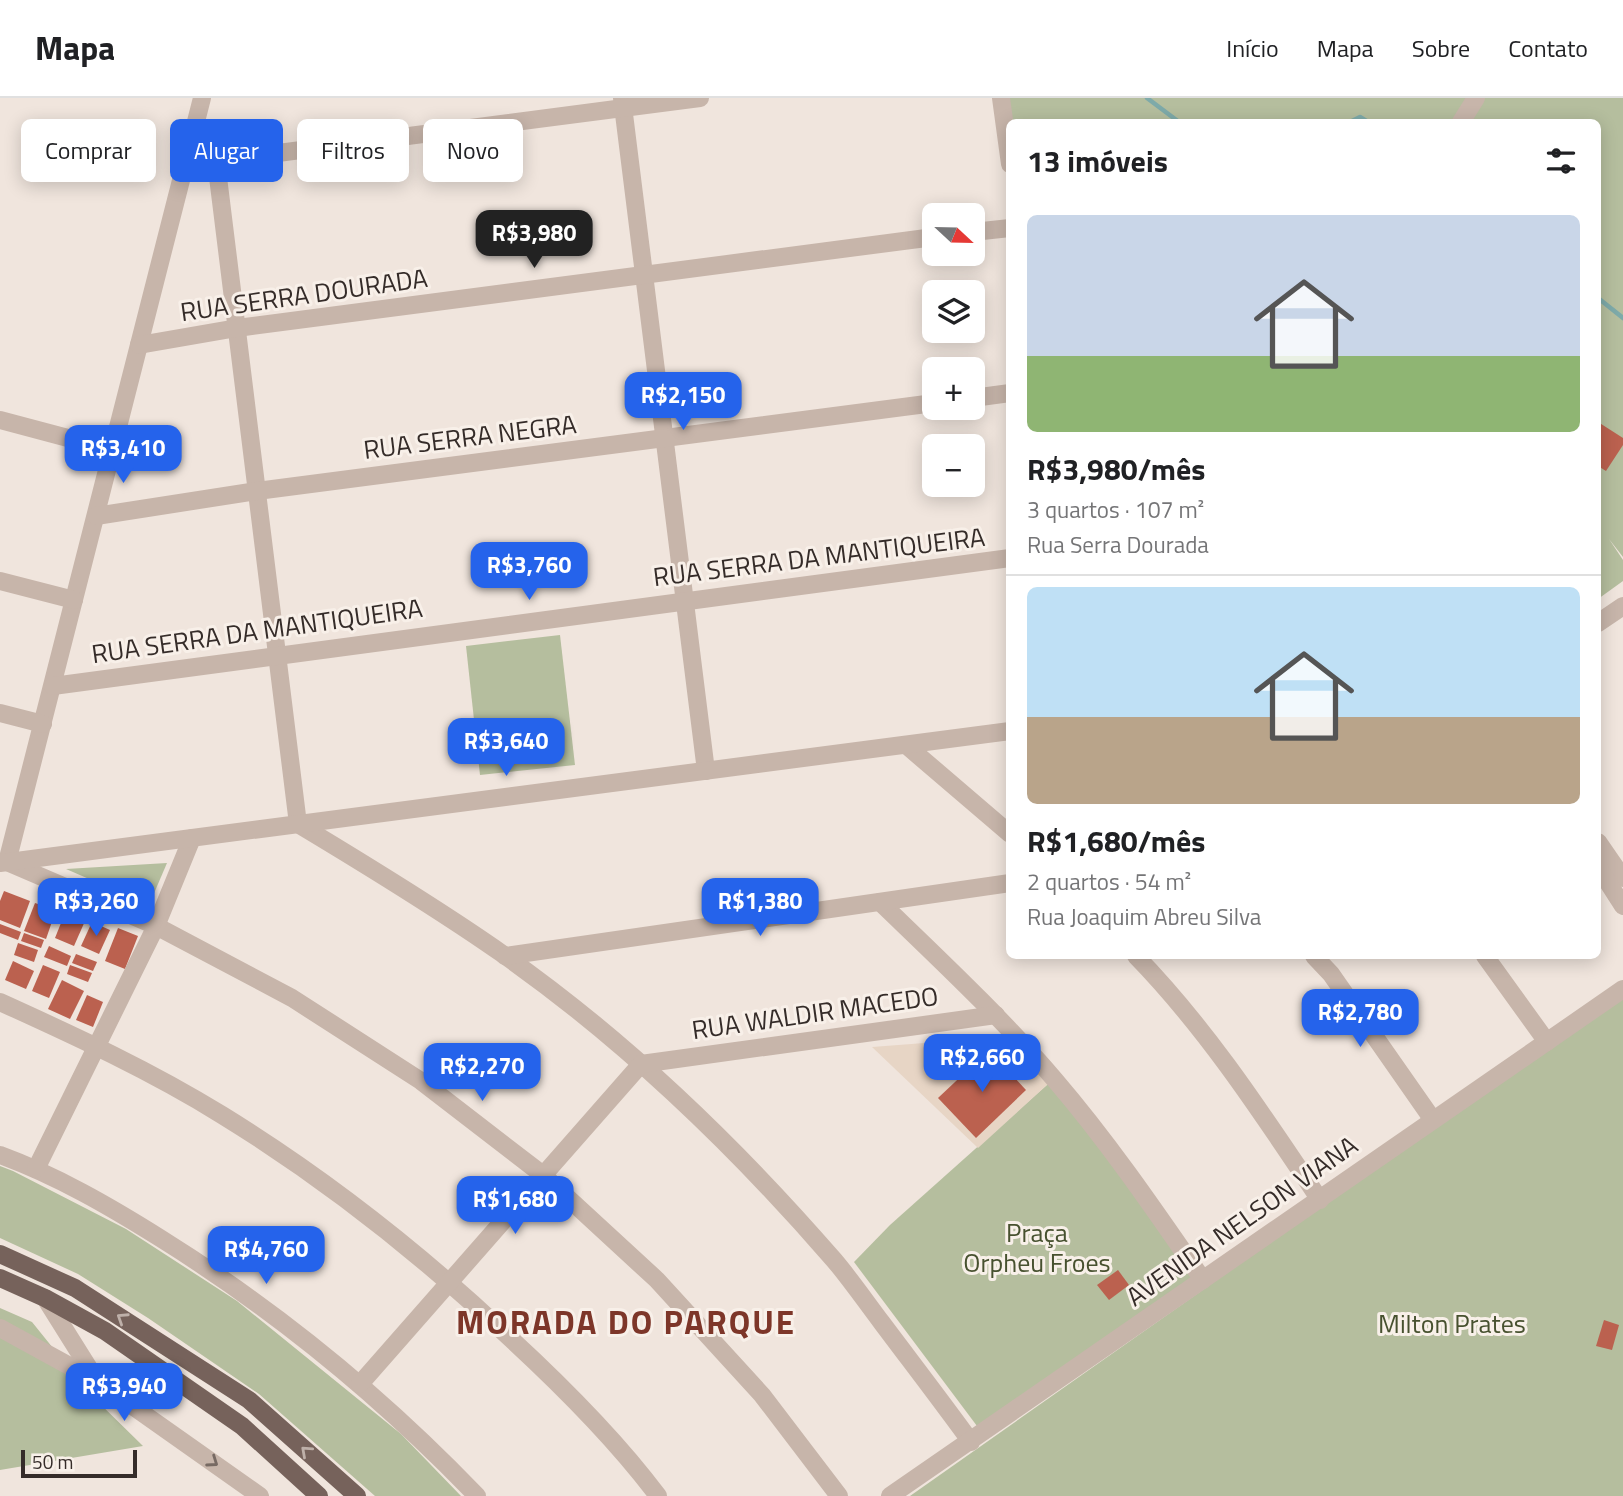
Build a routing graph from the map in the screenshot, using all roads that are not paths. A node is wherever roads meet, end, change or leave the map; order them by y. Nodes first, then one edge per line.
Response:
1 (202, 98) edge
2 (700, 98) edge
3 (1001, 98) edge
4 (1476, 98) edge
5 (622, 103) edge
6 (197, 119) edge
7 (1463, 119) edge
8 (1006, 135) edge
9 (283, 151) edge
10 (181, 182) edge
11 (219, 182) edge
12 (1006, 228) edge
13 (985, 231) edge
14 (922, 239) edge
15 (644, 275) junction
16 (237, 328) junction
17 (139, 345) junction
18 (1006, 394) edge
19 (985, 396) edge
20 (922, 405) edge
21 (0, 420) edge
22 (664, 438) junction
23 (113, 450) junction
24 (257, 491) junction
25 (96, 516) junction
26 (1006, 559) edge
27 (0, 581) edge
28 (74, 600) junction
29 (685, 601) junction
30 (1623, 606) edge
31 (1601, 621) edge
32 (278, 654) junction
33 (53, 686) junction
34 (0, 713) edge
35 (43, 723) junction
36 (1006, 732) edge
37 (906, 745) junction
38 (706, 771) junction
39 (298, 824) junction
40 (1006, 831) edge
41 (192, 838) junction
42 (1601, 846) edge
43 (4, 863) edge
44 (1601, 872) edge
45 (1623, 878) edge
46 (1006, 884) edge
47 (880, 902) junction
48 (1623, 906) edge
49 (156, 926) junction
50 (505, 956) junction
51 (1139, 959) edge
52 (1317, 959) edge
53 (1487, 959) edge
54 (1623, 989) edge
55 (0, 1002) edge
56 (996, 1014) junction
57 (1546, 1042) junction
58 (97, 1046) junction
59 (640, 1064) junction
60 (1433, 1120) junction
61 (0, 1155) edge
62 (36, 1168) junction
63 (543, 1175) junction
64 (1320, 1199) junction
65 (0, 1254) edge
66 (0, 1278) edge
67 (1203, 1280) junction
68 (450, 1281) junction
69 (44, 1298) junction
70 (0, 1328) edge
71 (97, 1381) junction
72 (360, 1384) junction
73 (971, 1441) junction
74 (260, 1496) edge
75 (319, 1496) edge
76 (357, 1496) edge
77 (477, 1496) edge
78 (658, 1496) edge
79 (839, 1496) edge
80 (890, 1496) edge

1 - 6 street
2 - 5 street
3 - 8 street
4 - 7 street
5 - 9 street
5 - 15 street
10 - 17 street
11 - 16 street
12 - 13 street
14 - 15 street, RUA SERRA DOURADA
15 - 16 street, RUA SERRA DOURADA
15 - 22 street
16 - 17 street, RUA SERRA DOURADA
16 - 24 street
17 - 23 street
18 - 19 street
20 - 22 street, RUA SERRA NEGRA
21 - 23 street
22 - 24 street, RUA SERRA NEGRA
22 - 29 street
23 - 25 street
24 - 25 street, RUA SERRA NEGRA
24 - 32 street
25 - 28 street
26 - 29 street, RUA SERRA DA MANTIQUEIRA
27 - 28 street
28 - 33 street
29 - 32 street, RUA SERRA DA MANTIQUEIRA
29 - 38 street
30 - 31 street
32 - 33 street, RUA SERRA DA MANTIQUEIRA
32 - 39 street
33 - 35 street
34 - 35 street
35 - 43 street
36 - 37 street
37 - 38 street
37 - 40 street
38 - 39 street
39 - 41 street
39 - 50 street
41 - 43 street
41 - 49 street
42 - 45 street
43 - 49 street
44 - 48 street
46 - 47 street
47 - 50 street
47 - 56 street
49 - 58 street
49 - 63 street
50 - 59 street
51 - 64 street
52 - 60 street
53 - 57 street
54 - 57 street, AVENIDA NELSON VIANA
55 - 58 street
56 - 59 street, RUA WALDIR MACEDO
56 - 67 street
57 - 60 street, AVENIDA NELSON VIANA
58 - 62 street
58 - 68 street
59 - 63 street
59 - 73 street
60 - 64 street, AVENIDA NELSON VIANA
61 - 62 street
62 - 72 street
63 - 68 street
63 - 79 street
64 - 67 street, AVENIDA NELSON VIANA
76 -> 65 main road
66 - 69 main road
67 - 73 street, AVENIDA NELSON VIANA
68 - 72 street
68 - 78 street
69 - 71 street
69 - 75 main road
70 - 71 street
71 -> 74 street
72 - 77 street
73 - 80 street, AVENIDA NELSON VIANA

